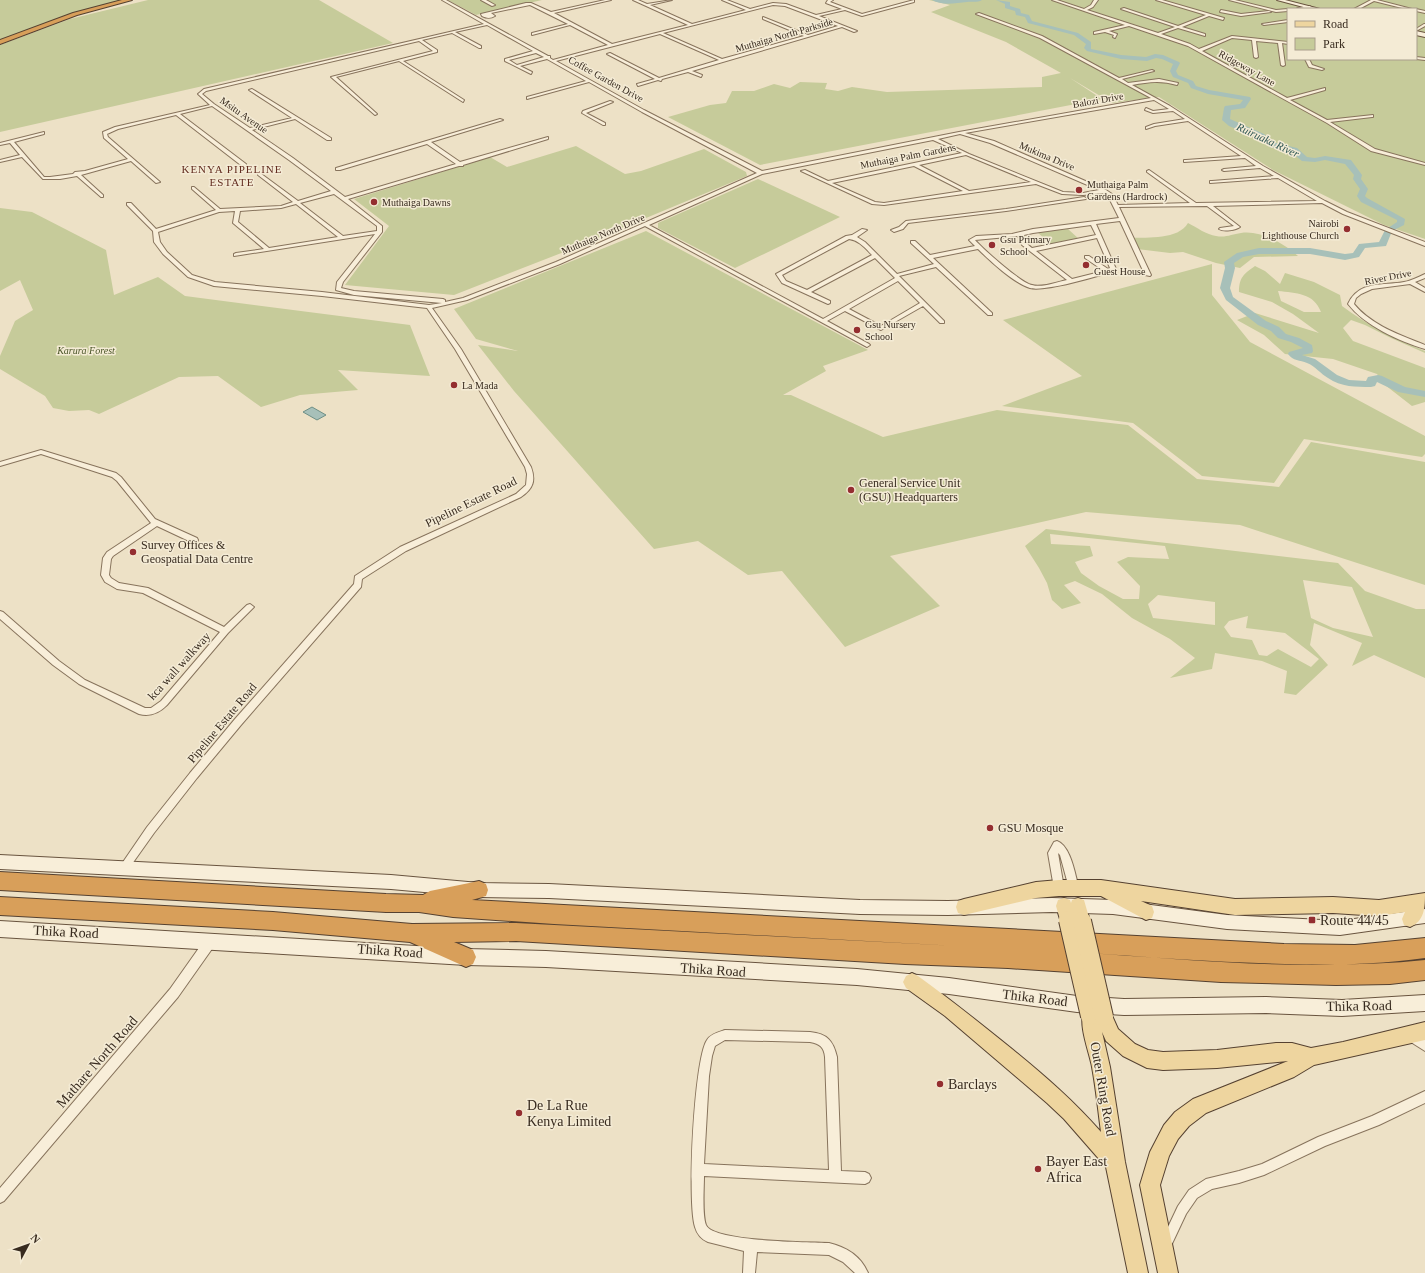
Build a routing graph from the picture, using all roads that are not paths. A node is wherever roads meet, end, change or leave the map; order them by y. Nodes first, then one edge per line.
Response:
1 (129, 0) edge
2 (444, 0) edge
3 (483, 0) edge
4 (609, 0) edge
5 (635, 0) edge
6 (670, 0) edge
7 (724, 0) edge
8 (831, 0) edge
9 (910, 0) edge
10 (1054, 0) edge
11 (1096, 0) edge
12 (1158, 0) edge
13 (1231, 0) edge
14 (1279, 0) edge
15 (1374, 0) edge
16 (493, 5) dead end
17 (647, 5) junction
18 (1310, 7) junction
19 (1304, 8) edge
20 (1314, 8) edge
21 (1358, 8) edge
22 (1406, 8) edge
23 (844, 9) junction
24 (1123, 9) dead end
25 (749, 10) junction
26 (1085, 10) junction
27 (1287, 10) edge
28 (1221, 11) dead end
29 (1276, 12) junction
30 (488, 14) dead end
31 (551, 14) junction
32 (978, 14) dead end
33 (1209, 15) junction
34 (816, 16) junction
35 (764, 18) dead end
36 (1223, 19) dead end
37 (1287, 21) edge
38 (487, 24) junction
39 (570, 24) junction
40 (1264, 24) dead end
41 (692, 25) junction
42 (1130, 25) junction
43 (1425, 25) edge
44 (842, 26) junction
45 (1178, 26) junction
46 (1423, 28) edge
47 (1145, 30) junction
48 (855, 31) dead end
49 (1105, 31) junction
50 (452, 32) junction
51 (1138, 32) dead end
52 (660, 33) junction
53 (1095, 33) dead end
54 (1157, 33) junction
55 (533, 34) dead end
56 (1204, 35) dead end
57 (808, 36) junction
58 (1165, 36) junction
59 (1115, 37) dead end
60 (1156, 39) dead end
61 (1254, 39) junction
62 (420, 40) junction
63 (0, 42) edge
64 (1280, 42) junction
65 (1287, 43) edge
66 (612, 46) junction
67 (480, 47) dead end
68 (1200, 50) junction
69 (537, 51) junction
70 (609, 54) dead end
71 (549, 57) junction
72 (1256, 57) dead end
73 (555, 60) junction
74 (1307, 60) edge
75 (401, 61) junction
76 (723, 61) junction
77 (1283, 64) dead end
78 (516, 66) junction
79 (1322, 69) dead end
80 (690, 71) junction
81 (1152, 72) dead end
82 (531, 73) dead end
83 (701, 76) dead end
84 (1118, 79) junction
85 (660, 80) junction
86 (590, 81) junction
87 (1128, 84) junction
88 (1177, 84) dead end
89 (638, 85) dead end
90 (1324, 89) dead end
91 (251, 90) dead end
92 (528, 98) dead end
93 (1154, 99) junction
94 (1288, 100) junction
95 (463, 102) dead end
96 (611, 102) dead end
97 (214, 106) junction
98 (1146, 108) dead end
99 (1173, 110) junction
100 (177, 114) junction
101 (375, 114) dead end
102 (1372, 116) dead end
103 (294, 118) junction
104 (501, 120) dead end
105 (1188, 120) junction
106 (1325, 121) junction
107 (604, 124) dead end
108 (1148, 128) dead end
109 (248, 130) junction
110 (42, 133) dead end
111 (959, 133) junction
112 (546, 138) dead end
113 (933, 138) junction
114 (329, 139) dead end
115 (11, 141) junction
116 (428, 142) junction
117 (0, 144) edge
118 (968, 154) junction
119 (24, 155) junction
120 (1246, 157) junction
121 (132, 159) junction
122 (0, 161) edge
123 (1186, 161) dead end
124 (461, 164) junction
125 (914, 164) junction
126 (1425, 164) edge
127 (244, 165) dead end
128 (1261, 167) junction
129 (338, 168) dead end
130 (1224, 170) dead end
131 (803, 171) dead end
132 (1149, 171) dead end
133 (77, 173) junction
134 (761, 173) junction
135 (260, 174) dead end
136 (1220, 175) dead end
137 (1278, 177) junction
138 (1229, 180) junction
139 (158, 182) dead end
140 (828, 182) junction
141 (1212, 182) dead end
142 (1034, 183) junction
143 (194, 188) dead end
144 (1104, 191) junction
145 (334, 192) junction
146 (968, 192) junction
147 (1110, 195) junction
148 (101, 196) dead end
149 (344, 199) junction
150 (1322, 202) junction
151 (296, 203) junction
152 (129, 204) dead end
153 (1196, 205) junction
154 (1209, 205) junction
155 (1116, 206) junction
156 (219, 211) junction
157 (238, 211) junction
158 (1122, 220) junction
159 (1093, 223) junction
160 (646, 225) junction
161 (1222, 229) dead end
162 (155, 230) junction
163 (864, 230) dead end
164 (894, 230) dead end
165 (379, 232) junction
166 (1022, 233) junction
167 (1099, 236) junction
168 (342, 237) junction
169 (853, 237) junction
170 (913, 242) dead end
171 (1425, 244) edge
172 (979, 247) junction
173 (267, 250) junction
174 (1031, 250) junction
175 (236, 255) dead end
176 (875, 256) junction
177 (929, 257) junction
178 (1087, 257) dead end
179 (936, 265) junction
180 (1108, 271) junction
181 (1148, 275) dead end
182 (1425, 276) edge
183 (896, 277) junction
184 (1071, 281) junction
185 (1411, 282) junction
186 (1425, 290) edge
187 (808, 292) junction
188 (828, 302) dead end
189 (923, 303) junction
190 (428, 304) junction
191 (845, 309) junction
192 (990, 314) dead end
193 (824, 321) junction
194 (942, 322) dead end
195 (867, 345) dead end
196 (1425, 347) edge
197 (0, 464) edge
198 (155, 524) junction
199 (194, 540) dead end
200 (250, 607) dead end
201 (0, 614) edge
202 (225, 632) junction
203 (0, 862) edge
204 (124, 868) junction
205 (0, 881) edge
206 (1101, 888) junction
207 (479, 890) junction
208 (419, 902) junction
209 (0, 906) edge
210 (964, 908) junction
211 (1421, 909) edge
212 (1146, 912) junction
213 (1073, 913) junction
214 (0, 929) edge
215 (412, 933) junction
216 (210, 941) junction
217 (1425, 948) edge
218 (466, 957) junction
219 (1425, 970) edge
220 (912, 982) junction
221 (1425, 1003) edge
222 (1097, 1016) junction
223 (1418, 1033) edge
224 (1425, 1045) edge
225 (1310, 1057) junction
226 (1425, 1097) edge
227 (1115, 1162) junction
228 (698, 1170) junction
229 (835, 1177) junction
230 (865, 1178) dead end
231 (0, 1197) edge
232 (751, 1246) junction
233 (1164, 1250) junction
234 (749, 1273) edge
235 (862, 1273) edge
236 (1138, 1273) edge
237 (1168, 1273) edge

1 - 63 highway
2 - 38 street, Coffee Garden Drive
3 - 16 street
4 - 31 street
5 - 17 street
6 - 17 street
7 - 25 street
8 - 23 street
9 - 23 street
10 - 26 street, Ridgeway Lane
11 - 26 street
12 - 33 street
13 - 29 street
14 - 18 main road
15 - 21 street
15 - 22 street
17 - 41 street
18 - 19 street
18 - 20 main road
23 - 34 street
24 - 45 street
25 - 34 street, Muthaiga North Parkside
25 - 41 street, Muthaiga North Parkside
26 - 42 street, Ridgeway Lane
27 - 29 street
28 - 29 street
30 - 31 street
31 - 39 street
32 - 84 street
33 - 36 street
33 - 45 street
34 - 44 street, Muthaiga North Parkside
35 - 57 street
37 - 40 street
38 - 50 street, Msitu Avenue
38 - 69 street, Coffee Garden Drive
39 - 55 street
39 - 66 street
41 - 52 street, Muthaiga North Parkside
42 - 47 street, Ridgeway Lane
42 - 49 street
43 - 46 street
44 - 48 street
44 - 57 street, Muthaiga North Parkside
45 - 54 street
45 - 56 street
47 - 51 street
47 - 54 street, Ridgeway Lane
49 - 53 street
49 - 59 street
50 - 62 street, Msitu Avenue
50 - 67 street
52 - 66 street, Muthaiga North Parkside
52 - 76 street
54 - 58 street, Ridgeway Lane
57 - 76 street, Muthaiga North Parkside
58 - 60 street
58 - 68 street, Ridgeway Lane
61 - 64 street
61 - 68 street
61 - 72 street
62 - 75 street
62 - 97 street, Msitu Avenue
64 - 65 street
64 - 77 street
66 - 73 street, Muthaiga North Parkside
68 - 94 street, Ridgeway Lane
69 - 71 street, Coffee Garden Drive
69 - 78 street
70 - 85 street
71 - 73 street, Coffee Garden Drive
71 - 78 street
73 - 86 street, Coffee Garden Drive
74 - 79 street
75 - 95 street
75 - 101 street
76 - 80 street, Muthaiga North Parkside
78 - 82 street
80 - 83 street
80 - 85 street, Muthaiga North Parkside
81 - 84 street
84 - 87 street
85 - 89 street, Muthaiga North Parkside
86 - 92 street
86 - 134 street, Coffee Garden Drive
87 - 88 street
87 - 93 street
90 - 94 street
91 - 103 street
93 - 99 street
93 - 111 street, Balozi Drive
94 - 106 street, Ridgeway Lane
96 - 107 street
97 - 100 street
97 - 109 street, Msitu Avenue
98 - 99 street
99 - 105 street
100 - 121 street
100 - 127 street
102 - 106 street
103 - 109 street
103 - 114 street
104 - 116 street
105 - 108 street
105 - 120 street
106 - 126 street, Ridgeway Lane
109 - 145 street, Msitu Avenue
110 - 115 street
111 - 113 street, Balozi Drive
111 - 144 street, Mukima Drive
112 - 124 street
113 - 118 street
113 - 134 street, Balozi Drive
115 - 117 street
115 - 119 street
116 - 124 street
116 - 129 street
118 - 125 street, Muthaiga Palm Gardens
118 - 142 street, Muthaiga Palm Gardens
119 - 122 street
119 - 133 street
120 - 123 street
120 - 128 street
121 - 133 street
121 - 139 street
124 - 149 street
125 - 140 street, Muthaiga Palm Gardens
125 - 146 street
128 - 130 street
128 - 137 street
131 - 140 street, Muthaiga Palm Gardens
132 - 153 street
133 - 148 street
134 - 160 street, Muthaiga North Drive
135 - 151 street
136 - 138 street
137 - 138 street
137 - 150 street
138 - 141 street
140 - 146 street, Muthaiga Palm Gardens
142 - 144 street, Muthaiga Palm Gardens
142 - 146 street, Muthaiga Palm Gardens
143 - 156 street
144 - 147 street, Mukima Drive
145 - 149 street, Msitu Avenue
145 - 151 street
147 - 155 street, Mukima Drive
147 - 164 street
149 - 165 street, Msitu Avenue
150 - 154 street
150 - 171 street
151 - 157 street
151 - 168 street
152 - 162 street
153 - 154 street
153 - 155 street
154 - 161 street
155 - 158 street, Mukima Drive
156 - 157 street
156 - 162 street
157 - 173 street
158 - 159 street
158 - 181 street, Mukima Drive
159 - 166 street
159 - 167 street
160 - 190 street, Muthaiga North Drive
160 - 193 street
162 - 190 street
163 - 169 street
165 - 168 street
165 - 190 street
166 - 172 street
166 - 174 street
167 - 174 street
167 - 180 street
168 - 173 street
169 - 176 street
169 - 187 street
170 - 177 street
172 - 177 street
172 - 184 street
173 - 175 street
174 - 184 street
176 - 183 street
176 - 187 street
177 - 179 street
178 - 180 street
179 - 183 street
179 - 192 street
180 - 184 street
182 - 185 street, River Drive
183 - 189 street
183 - 191 street
185 - 186 street
185 - 196 street, River Drive
187 - 188 street
189 - 191 street
189 - 194 street
190 - 204 street, Pipeline Estate Road
191 - 193 street
193 - 195 street
197 - 198 street
198 - 199 street
198 - 202 street
200 - 202 street, kca wall walkway
201 - 202 street, kca wall walkway
203 - 204 main road
204 - 207 main road
205 - 208 highway
206 - 210 main road
206 - 211 main road
206 - 212 main road
207 - 208 highway
207 - 210 main road
208 - 217 highway
209 - 215 highway, Thika Road
210 - 213 main road
211 - 212 main road
212 - 213 main road
213 - 222 main road, Outer Ring Road, bridge
214 - 216 main road, Thika Road
215 - 218 highway
215 - 219 highway, Thika Road
216 - 218 main road, Thika Road
216 - 231 street, Mathare North Road
218 - 220 main road, Thika Road
220 - 221 main road, Thika Road
220 - 227 main road
222 - 225 main road, Outer Ring Road
222 - 227 main road, Outer Ring Road
223 - 224 street
223 - 225 main road
225 - 233 main road
226 - 233 street
227 - 236 main road, Outer Ring Road
228 - 229 street
228 - 229 street
228 - 232 street
229 - 230 street
232 - 234 street
232 - 235 street
233 - 237 main road

